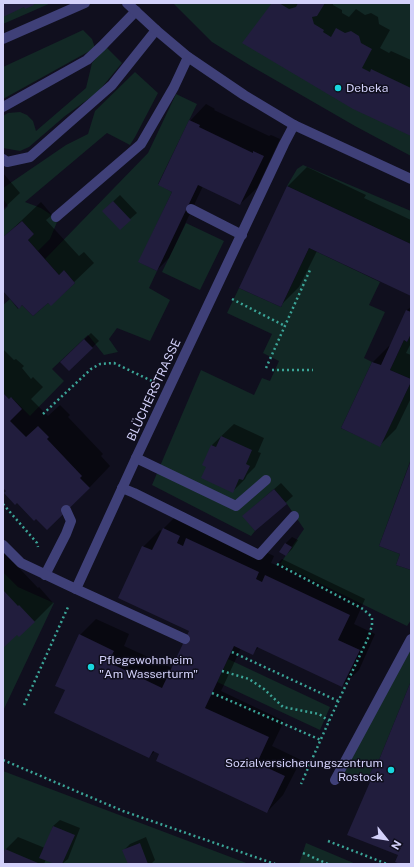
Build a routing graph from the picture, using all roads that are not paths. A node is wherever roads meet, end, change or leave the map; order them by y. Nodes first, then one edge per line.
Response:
1 (85, 3) edge
2 (127, 3) edge
3 (136, 11) junction
4 (156, 30) junction
5 (3, 39) edge
6 (188, 57) junction
7 (3, 107) edge
8 (294, 125) junction
9 (3, 159) edge
10 (411, 179) edge
11 (191, 208) dead end
12 (56, 217) dead end
13 (242, 234) junction
14 (136, 458) junction
15 (266, 480) dead end
16 (122, 488) junction
17 (66, 510) dead end
18 (294, 516) dead end
19 (3, 545) edge
20 (45, 575) junction
21 (76, 589) junction
22 (185, 639) dead end
23 (411, 639) edge
24 (336, 780) dead end

1 - 5 street
2 - 3 street
3 - 4 street
3 - 7 street
4 - 6 street
4 - 9 street
6 - 8 street
6 - 12 street
8 - 10 street
8 - 13 street, BLÜCHERSTRASSE
11 - 13 street
13 - 14 street, BLÜCHERSTRASSE
14 - 15 street
14 - 16 street, BLÜCHERSTRASSE
16 - 18 street
16 - 21 street, BLÜCHERSTRASSE
17 - 20 street
19 - 20 street
20 - 21 street
21 - 22 street
23 - 24 street

